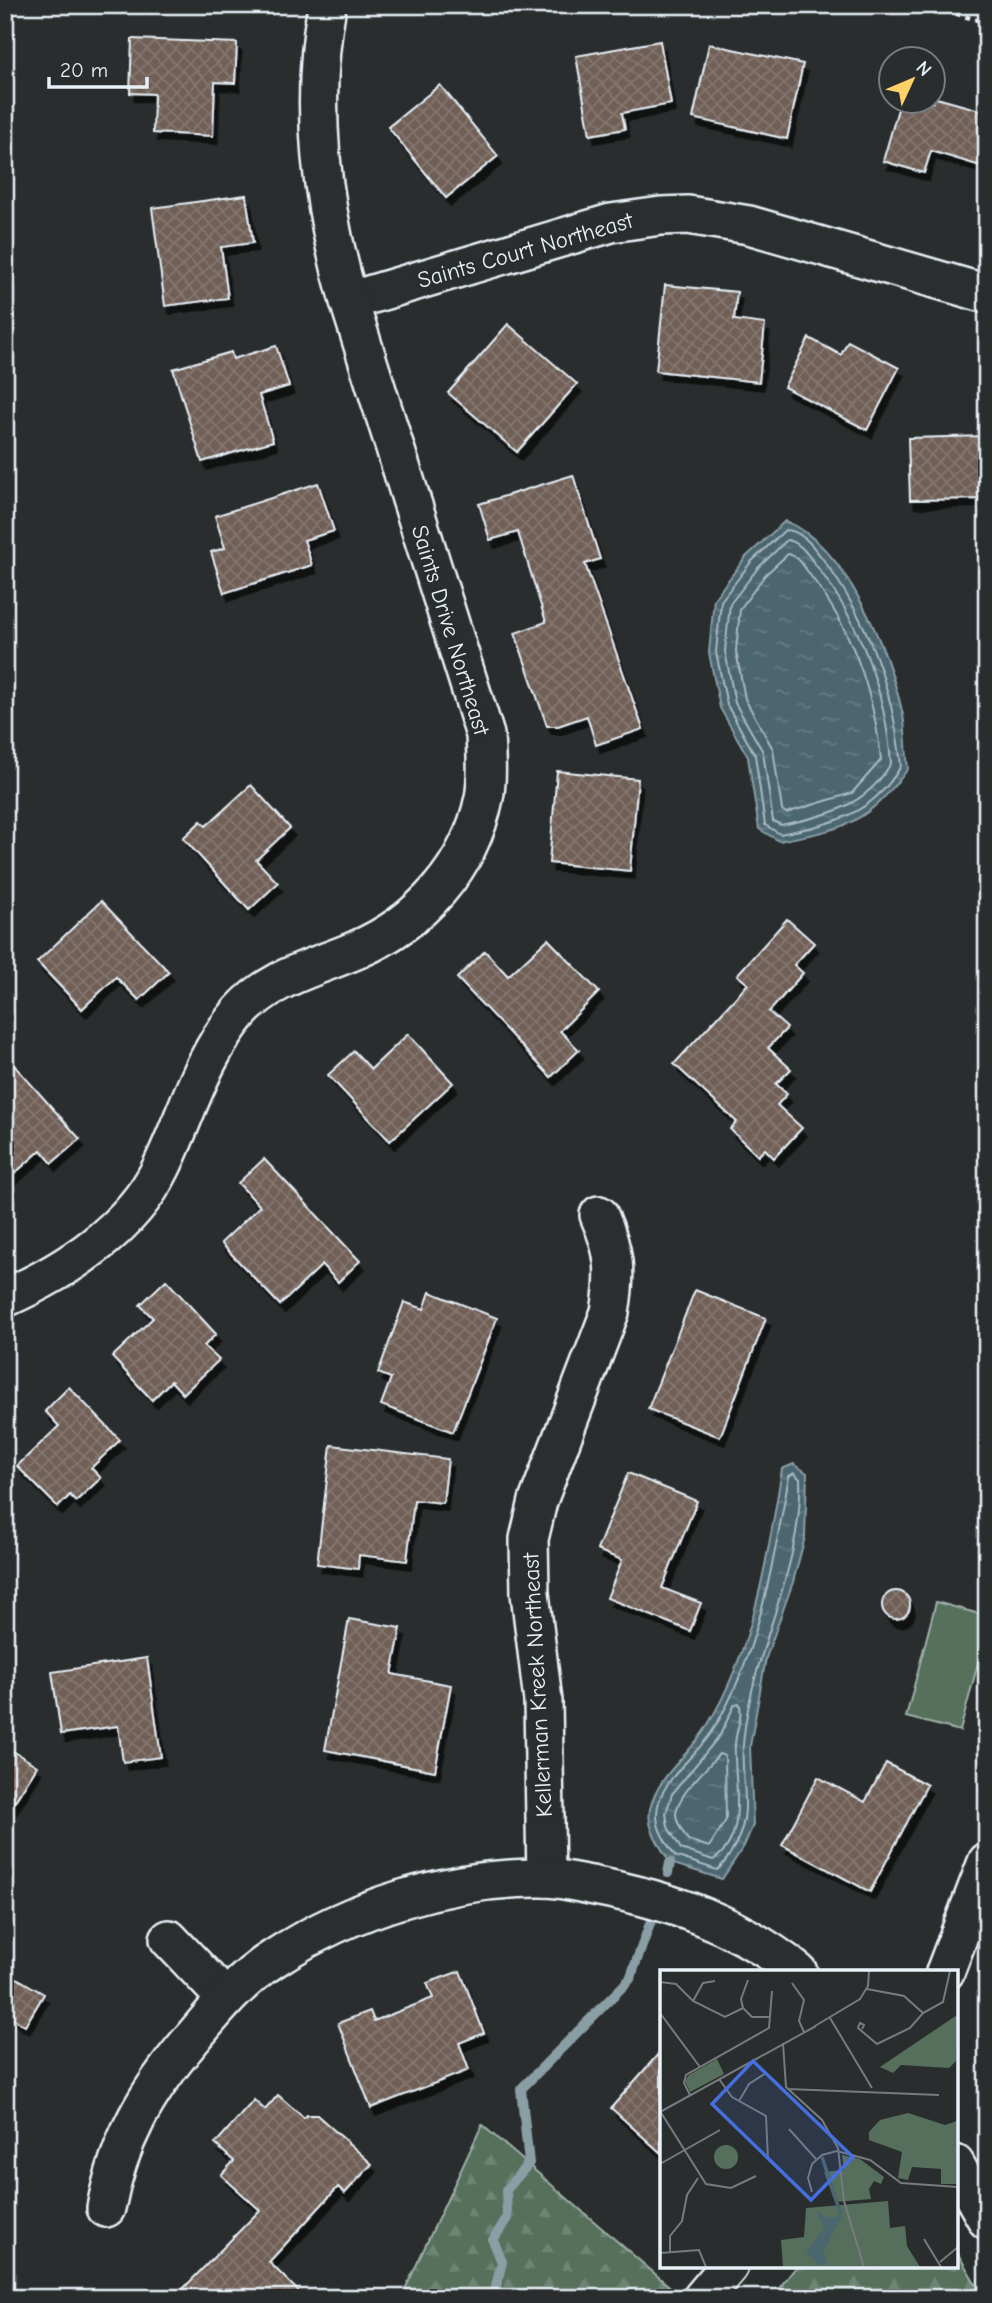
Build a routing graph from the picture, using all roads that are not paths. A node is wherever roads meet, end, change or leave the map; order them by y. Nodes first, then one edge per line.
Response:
1 (327, 5) edge
2 (987, 294) edge
3 (349, 302) junction
4 (599, 1215) dead end
5 (5, 1298) edge
6 (987, 1862) edge
7 (545, 1878) junction
8 (169, 1939) dead end
9 (795, 1970) edge
10 (946, 1970) edge
11 (226, 1998) junction
12 (957, 2168) edge
13 (106, 2208) dead end
14 (987, 2220) edge
15 (727, 2268) edge
16 (702, 2298) edge

1 - 3 street, Saints Drive Northeast
2 - 3 street, Saints Court Northeast
3 - 5 street, Saints Drive Northeast
4 - 7 street, Kellerman Kreek Northeast
6 - 10 street
7 - 9 street
7 - 11 street
8 - 11 street
11 - 13 street
12 - 14 street
15 - 16 street

